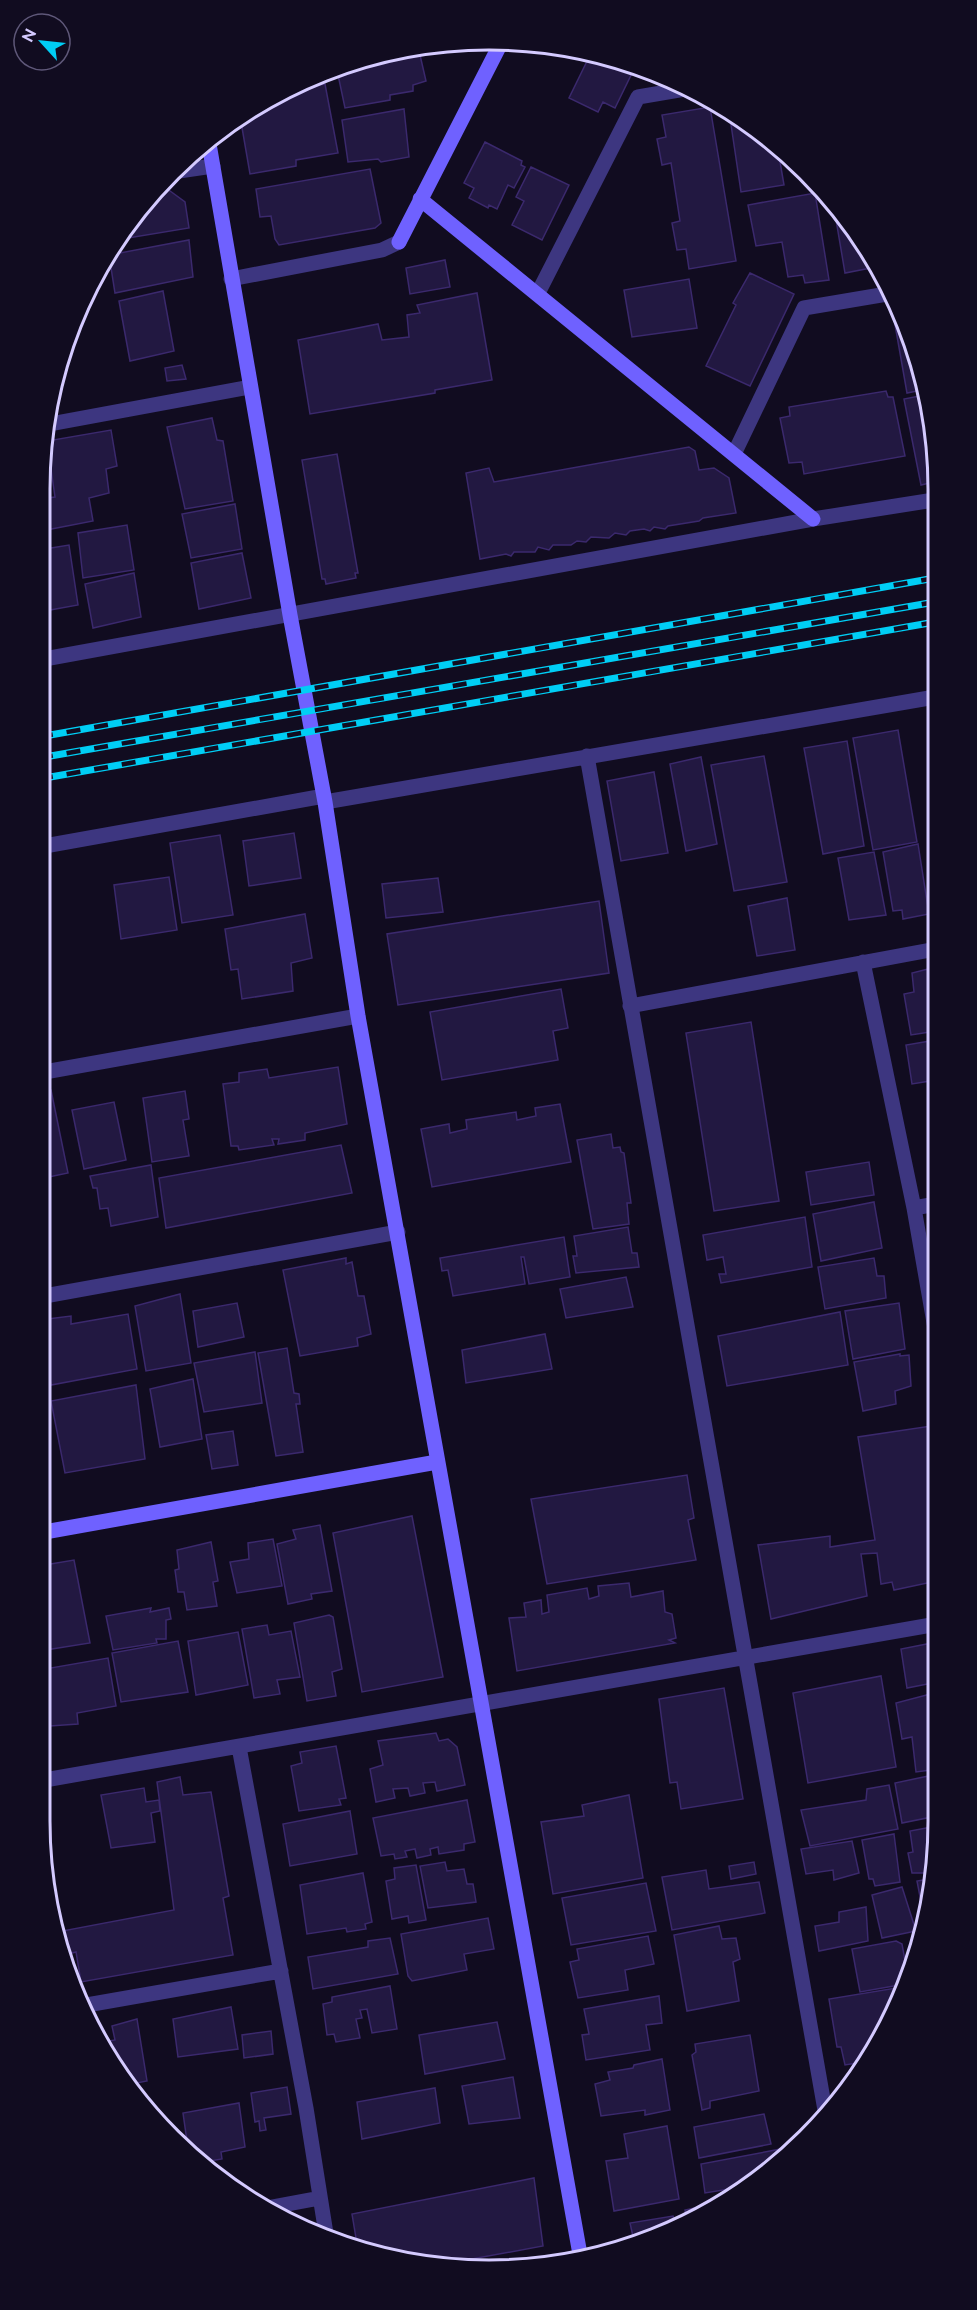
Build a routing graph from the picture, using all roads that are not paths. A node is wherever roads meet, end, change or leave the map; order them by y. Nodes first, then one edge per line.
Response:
1 (497, 50) edge
2 (674, 91) edge
3 (210, 149) edge
4 (213, 166) junction
5 (187, 170) edge
6 (420, 199) junction
7 (231, 279) junction
8 (538, 293) junction
9 (882, 294) edge
10 (250, 387) junction
11 (54, 423) edge
12 (734, 454) junction
13 (928, 501) edge
14 (813, 519) junction
15 (290, 615) junction
16 (50, 658) edge
17 (928, 698) edge
18 (586, 756) junction
19 (325, 799) junction
20 (50, 845) edge
21 (928, 950) edge
22 (863, 962) junction
23 (630, 1006) junction
24 (358, 1016) junction
25 (50, 1071) edge
26 (928, 1205) edge
27 (914, 1208) junction
28 (398, 1232) junction
29 (928, 1288) edge
30 (50, 1295) edge
31 (436, 1462) junction
32 (50, 1531) edge
33 (928, 1626) edge
34 (745, 1657) junction
35 (480, 1705) junction
36 (239, 1747) junction
37 (50, 1779) edge
38 (281, 1971) junction
39 (90, 2004) edge
40 (824, 2105) edge
41 (320, 2198) junction
42 (277, 2206) edge
43 (325, 2229) edge
44 (579, 2251) edge

1 - 6 street
2 - 8 street
3 - 4 street
4 - 5 street
4 - 7 street
6 - 7 street
6 - 8 street
7 - 10 street
8 - 12 street
9 - 12 street
10 - 11 street
10 - 15 street
12 - 14 street
13 - 14 street
14 - 15 street
15 - 16 street
15 - 19 street
17 - 18 street
18 - 19 street
18 - 23 street
19 - 20 street
19 - 24 street
21 - 22 street
22 - 23 street
22 - 27 street
23 - 34 street
24 - 25 street
24 - 28 street
26 - 27 street
27 - 29 street
28 - 30 street
28 - 31 street
31 - 32 street
31 - 35 street
33 - 34 street
34 - 35 street
34 - 40 street
35 - 36 street
35 - 44 street
36 - 37 street
36 - 38 street
38 - 39 street
38 - 41 street
41 - 42 street
41 - 43 street

